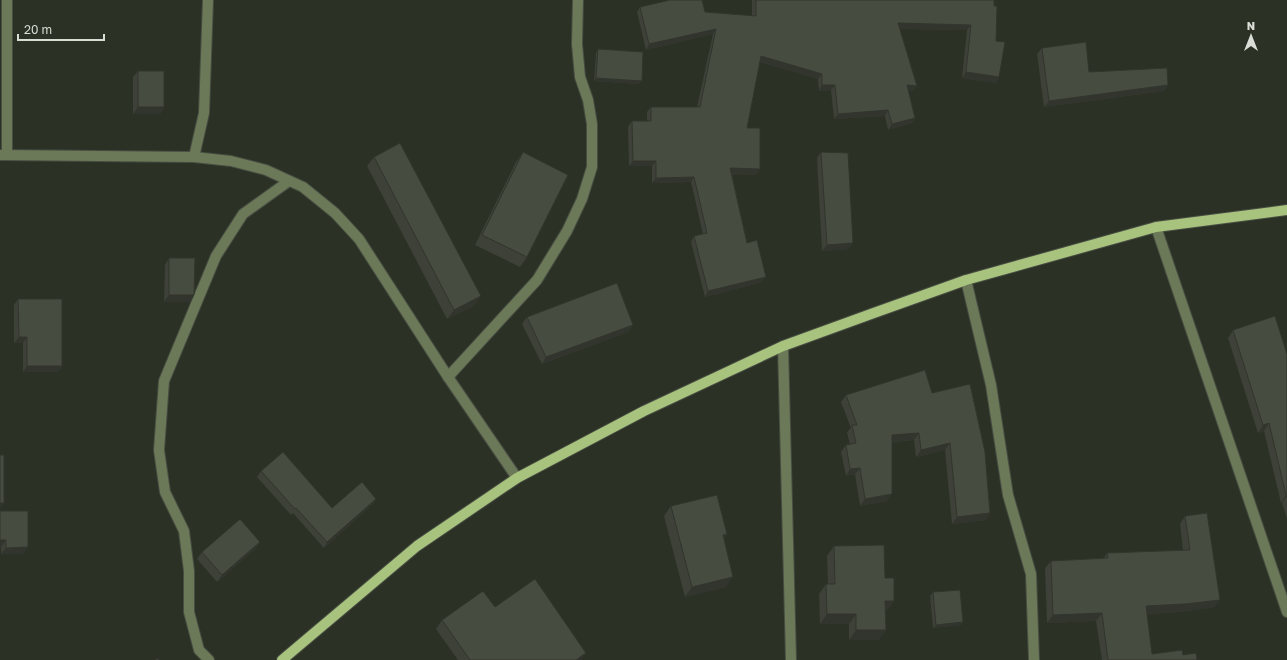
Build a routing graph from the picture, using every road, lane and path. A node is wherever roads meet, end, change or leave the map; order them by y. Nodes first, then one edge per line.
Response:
1 (7, 0) edge
2 (208, 0) edge
3 (578, 0) edge
4 (4, 155) edge
5 (194, 157) junction
6 (289, 181) junction
7 (1287, 210) edge
8 (1156, 228) junction
9 (966, 280) junction
10 (783, 346) junction
11 (448, 377) junction
12 (517, 478) junction
13 (1287, 612) edge
14 (209, 660) edge
15 (282, 660) edge
16 (791, 660) edge
17 (1034, 660) edge

1 - 4 street
2 - 5 street
3 - 11 street
4 - 5 street
5 - 6 street
6 - 11 street
6 - 14 street
7 - 8 main road
8 - 9 main road
8 - 13 street
9 - 10 main road
9 - 17 street
10 - 12 main road
10 - 16 street
11 - 12 street
12 - 15 main road

